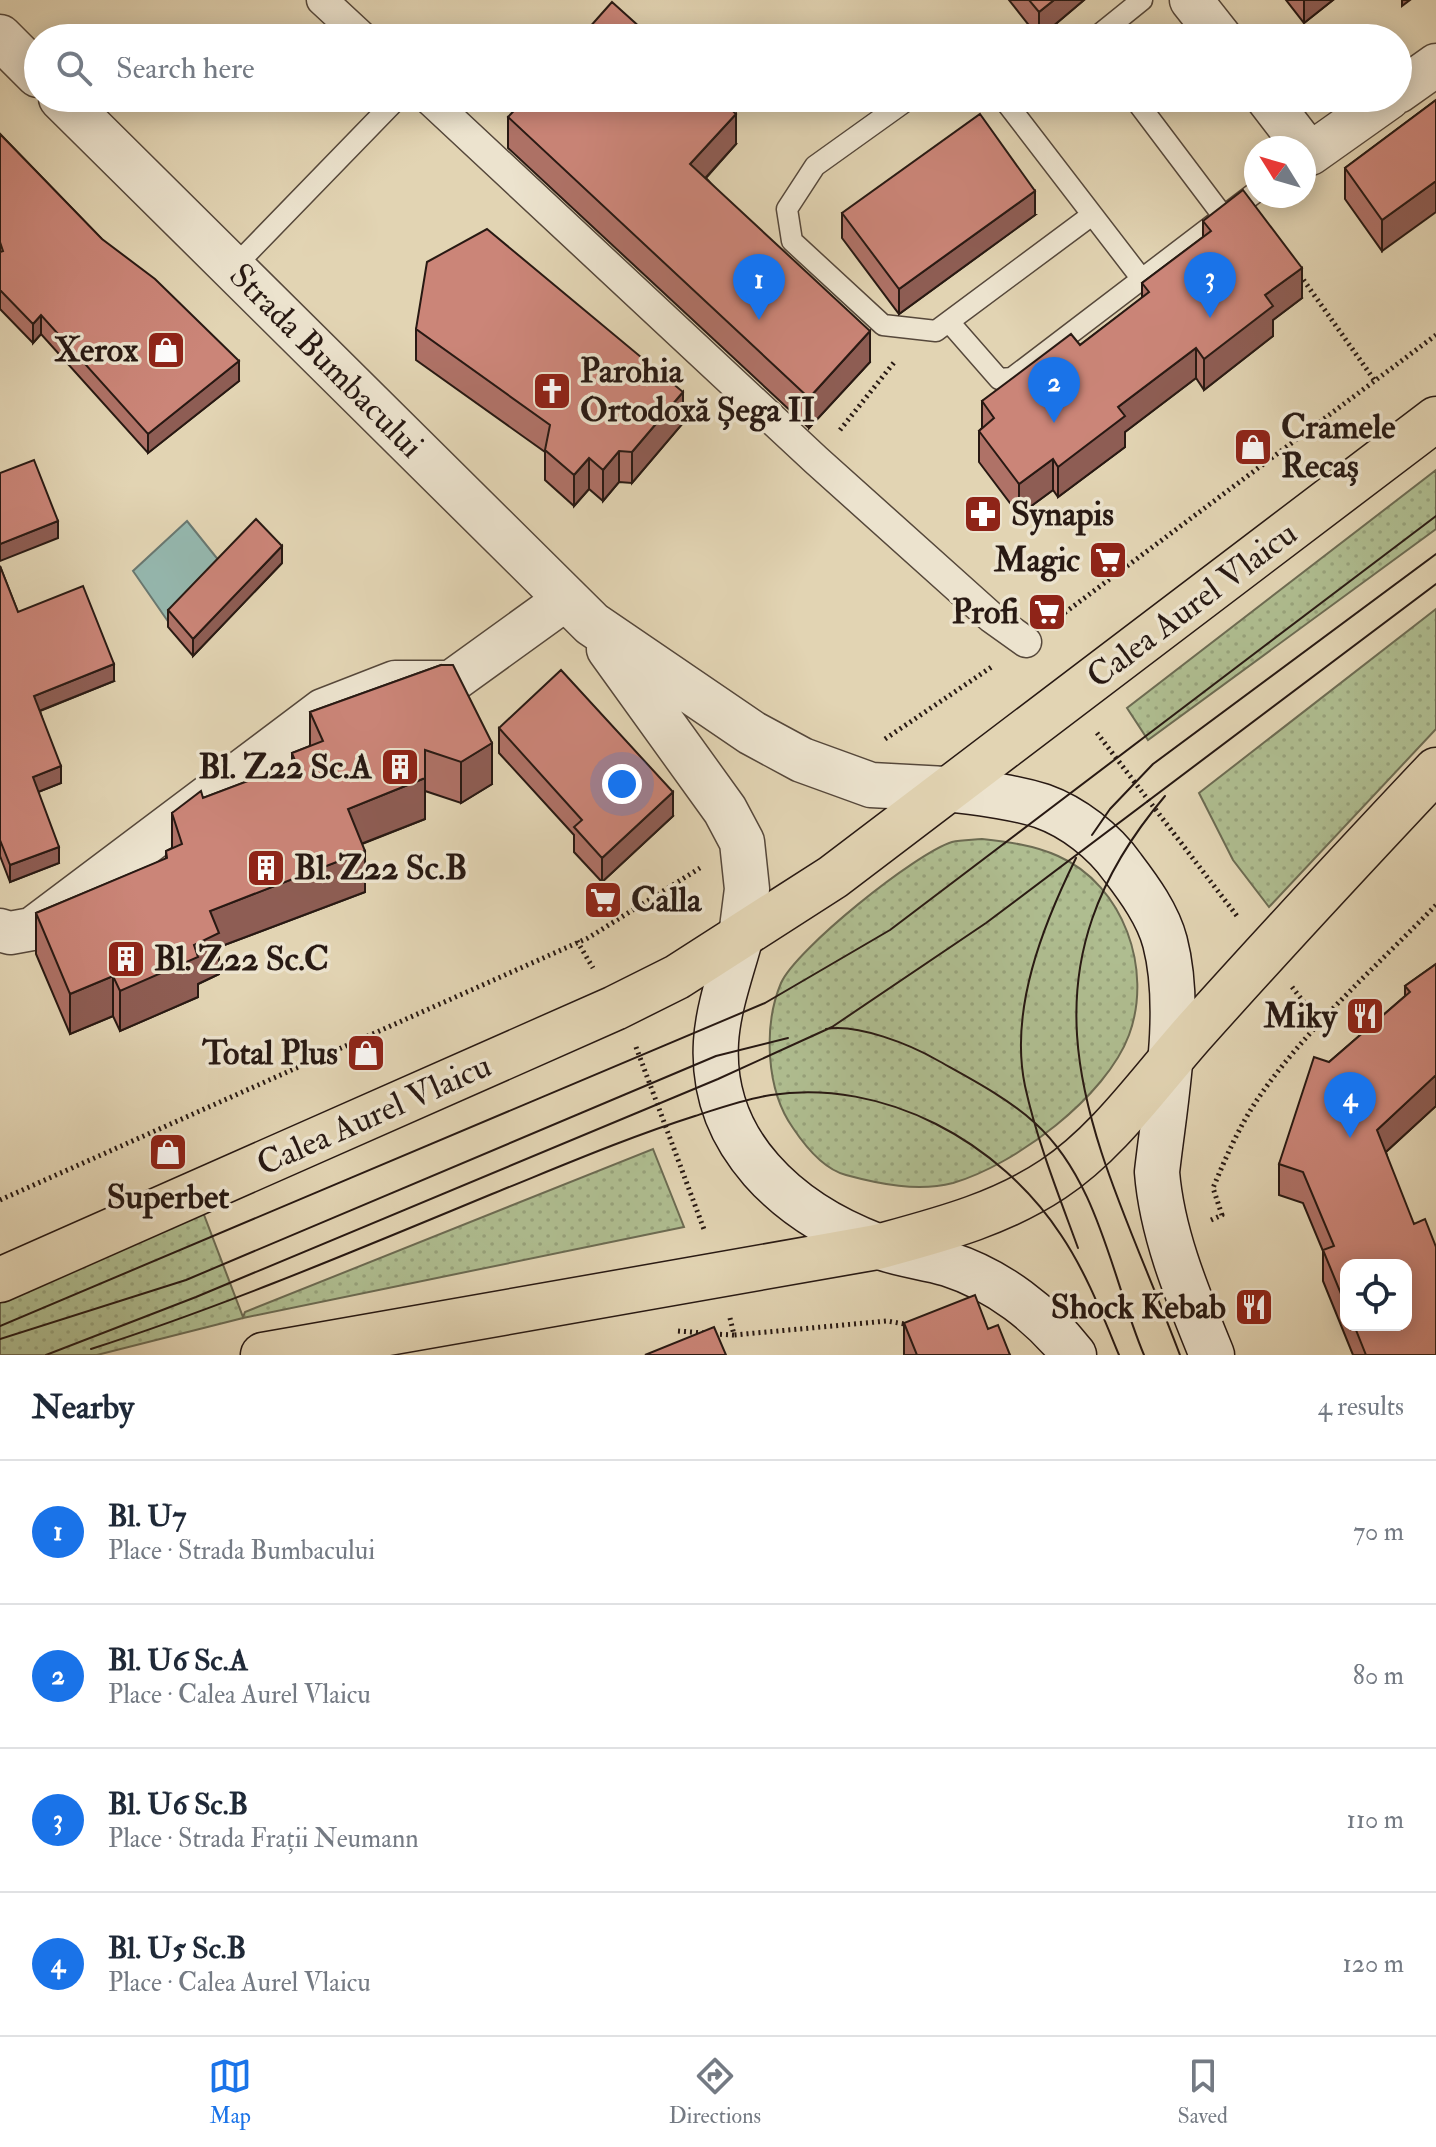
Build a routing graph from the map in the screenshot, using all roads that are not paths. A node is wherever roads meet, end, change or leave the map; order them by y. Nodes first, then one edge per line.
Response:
1 (322, 0) edge
2 (1142, 0) edge
3 (1191, 0) edge
4 (348, 24) edge
5 (1112, 24) edge
6 (1210, 24) edge
7 (0, 37) edge
8 (24, 61) edge
9 (1436, 65) edge
10 (1412, 82) edge
11 (75, 112) edge
12 (384, 112) edge
13 (443, 112) edge
14 (890, 112) edge
15 (1014, 112) edge
16 (1145, 112) edge
17 (1277, 112) edge
18 (1369, 112) edge
19 (1293, 136) edge
20 (1316, 150) edge
21 (1244, 201) edge
22 (1092, 215) junction
23 (1223, 216) junction
24 (233, 268) junction
25 (1141, 278) junction
26 (950, 323) junction
27 (1436, 419) edge
28 (579, 612) junction
29 (1026, 642) dead end
30 (1436, 770) edge
31 (946, 789) junction
32 (0, 930) edge
33 (741, 936) junction
34 (1170, 1059) junction
35 (877, 1247) junction
36 (0, 1280) edge
37 (263, 1355) edge
38 (1074, 1355) edge
39 (1212, 1355) edge

1 - 4 street
2 - 5 lane
3 - 6 street
7 - 8 street
9 - 10 street
11 - 24 street, Strada Bumbacului
12 - 24 lane
13 - 29 street
14 - 26 lane
15 - 22 lane
16 - 23 lane
17 - 19 street
18 - 20 street
21 - 23 lane
22 - 25 lane
22 - 26 lane
23 - 25 lane
24 - 28 street, Strada Bumbacului
25 - 26 lane
27 - 31 main road, Calea Aurel Vlaicu
28 - 31 street, Strada Bumbacului
28 - 32 street
28 - 33 street, Strada Bumbacului
30 - 34 main road
31 - 33 main road, Calea Aurel Vlaicu
31 - 34 street
33 - 35 street
33 - 36 main road, Calea Aurel Vlaicu
34 - 35 main road
34 - 39 street
35 - 37 main road
35 - 38 street

